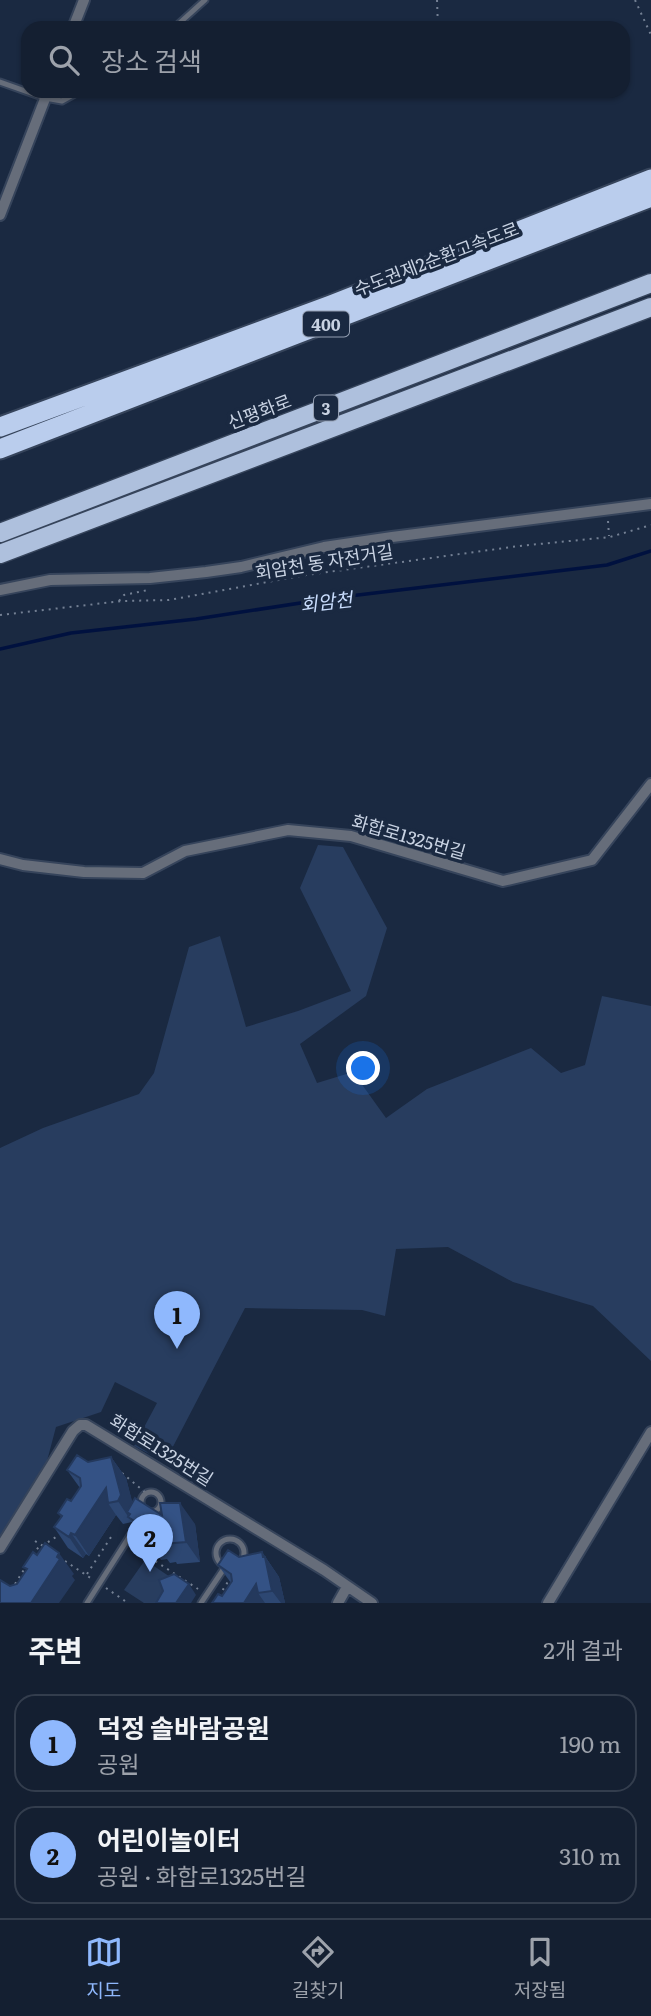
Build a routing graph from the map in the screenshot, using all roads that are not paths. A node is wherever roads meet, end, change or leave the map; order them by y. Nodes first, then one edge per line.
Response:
1 (84, 0) edge
2 (205, 0) edge
3 (76, 21) edge
4 (182, 21) edge
5 (0, 82) edge
6 (21, 87) edge
7 (44, 98) edge
8 (651, 179) edge
9 (651, 197) edge
10 (3, 200) edge
11 (0, 215) edge
12 (651, 283) edge
13 (651, 307) edge
14 (0, 427) edge
15 (0, 449) edge
16 (651, 504) edge
17 (0, 533) edge
18 (0, 554) edge
19 (0, 590) edge
20 (651, 784) edge
21 (0, 859) edge
22 (651, 1432) edge
23 (145, 1511) junction
24 (0, 1548) edge
25 (225, 1567) junction
26 (347, 1587) junction
27 (87, 1603) edge
28 (201, 1603) edge
29 (338, 1603) edge
30 (372, 1603) edge
31 (548, 1603) edge

1 - 3 street
2 - 4 lane
5 - 6 lane
7 - 10 street
8 - 14 highway, 수도권제2순환고속도로 / 400
9 - 15 highway, 수도권제2순환고속도로 / 400
10 - 11 street
12 - 17 highway, 신평화로 / 3
13 - 18 highway, 3
16 - 19 street
20 - 21 street, 화합로1325번길
22 - 31 street
23 - 23 lane
23 - 27 lane
24 - 26 street, 화합로1325번길
25 - 25 lane
25 - 28 lane
26 - 29 street
26 - 30 street

